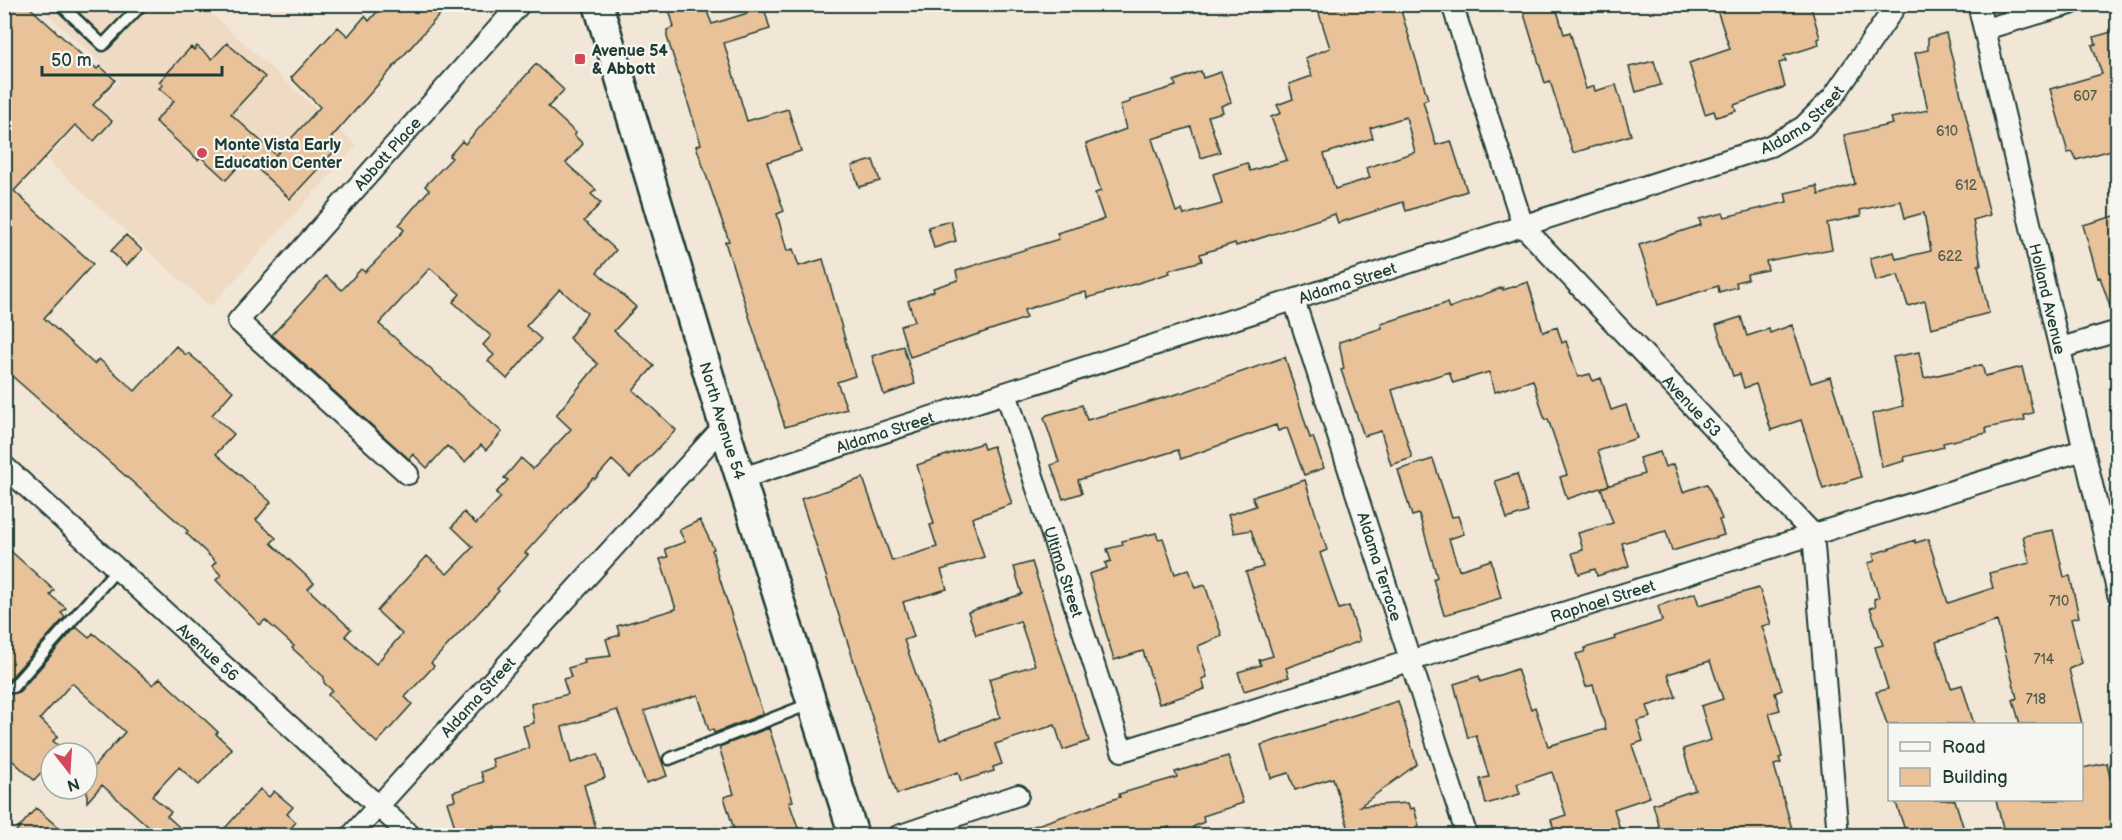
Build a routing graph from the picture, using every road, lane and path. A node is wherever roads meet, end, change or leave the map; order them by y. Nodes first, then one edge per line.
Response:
1 (60, 4) edge
2 (142, 4) edge
3 (520, 4) edge
4 (598, 4) edge
5 (1452, 4) edge
6 (1897, 4) edge
7 (1978, 4) edge
8 (2071, 4) edge
9 (1985, 29) junction
10 (1523, 226) junction
11 (1294, 300) junction
12 (2118, 331) edge
13 (2061, 348) junction
14 (1006, 393) junction
15 (724, 426) junction
16 (2084, 450) junction
17 (4, 466) edge
18 (408, 474) dead end
19 (742, 478) junction
20 (1813, 534) junction
21 (118, 568) junction
22 (2118, 594) edge
23 (1409, 661) junction
24 (13, 687) dead end
25 (812, 703) junction
26 (1122, 751) joint
27 (669, 759) dead end
28 (1018, 795) dead end
29 (379, 804) junction
30 (351, 836) edge
31 (411, 836) edge
32 (854, 836) edge
33 (898, 836) edge
34 (1467, 836) edge
35 (1838, 836) edge

1 - 2 lane
3 - 18 street, Abbott Place
4 - 15 street, North Avenue 54
5 - 10 street, Avenue 53
6 - 10 street, Aldama Street
7 - 9 street, Holland Avenue
8 - 9 street
9 - 13 street, Holland Avenue
10 - 11 street, Aldama Street
10 - 20 street, Avenue 53
11 - 14 street, Aldama Street
11 - 23 street, Aldama Terrace
12 - 13 street
13 - 16 street, Holland Avenue
14 - 19 street, Aldama Street
14 - 26 street, Ultima Street
15 - 19 street, North Avenue 54
15 - 29 street, Aldama Street
16 - 20 street, Raphael Street
16 - 22 street, Holland Avenue
17 - 21 street, Avenue 56
19 - 25 street, North Avenue 54
20 - 23 street, Raphael Street
20 - 35 street
21 - 24 lane
21 - 29 street, Avenue 56
23 - 26 street, Raphael Street
23 - 34 street, Aldama Terrace
25 - 27 lane
25 - 32 street, North Avenue 54
28 - 33 street
29 - 30 street, Aldama Street
29 - 31 street, Avenue 56

